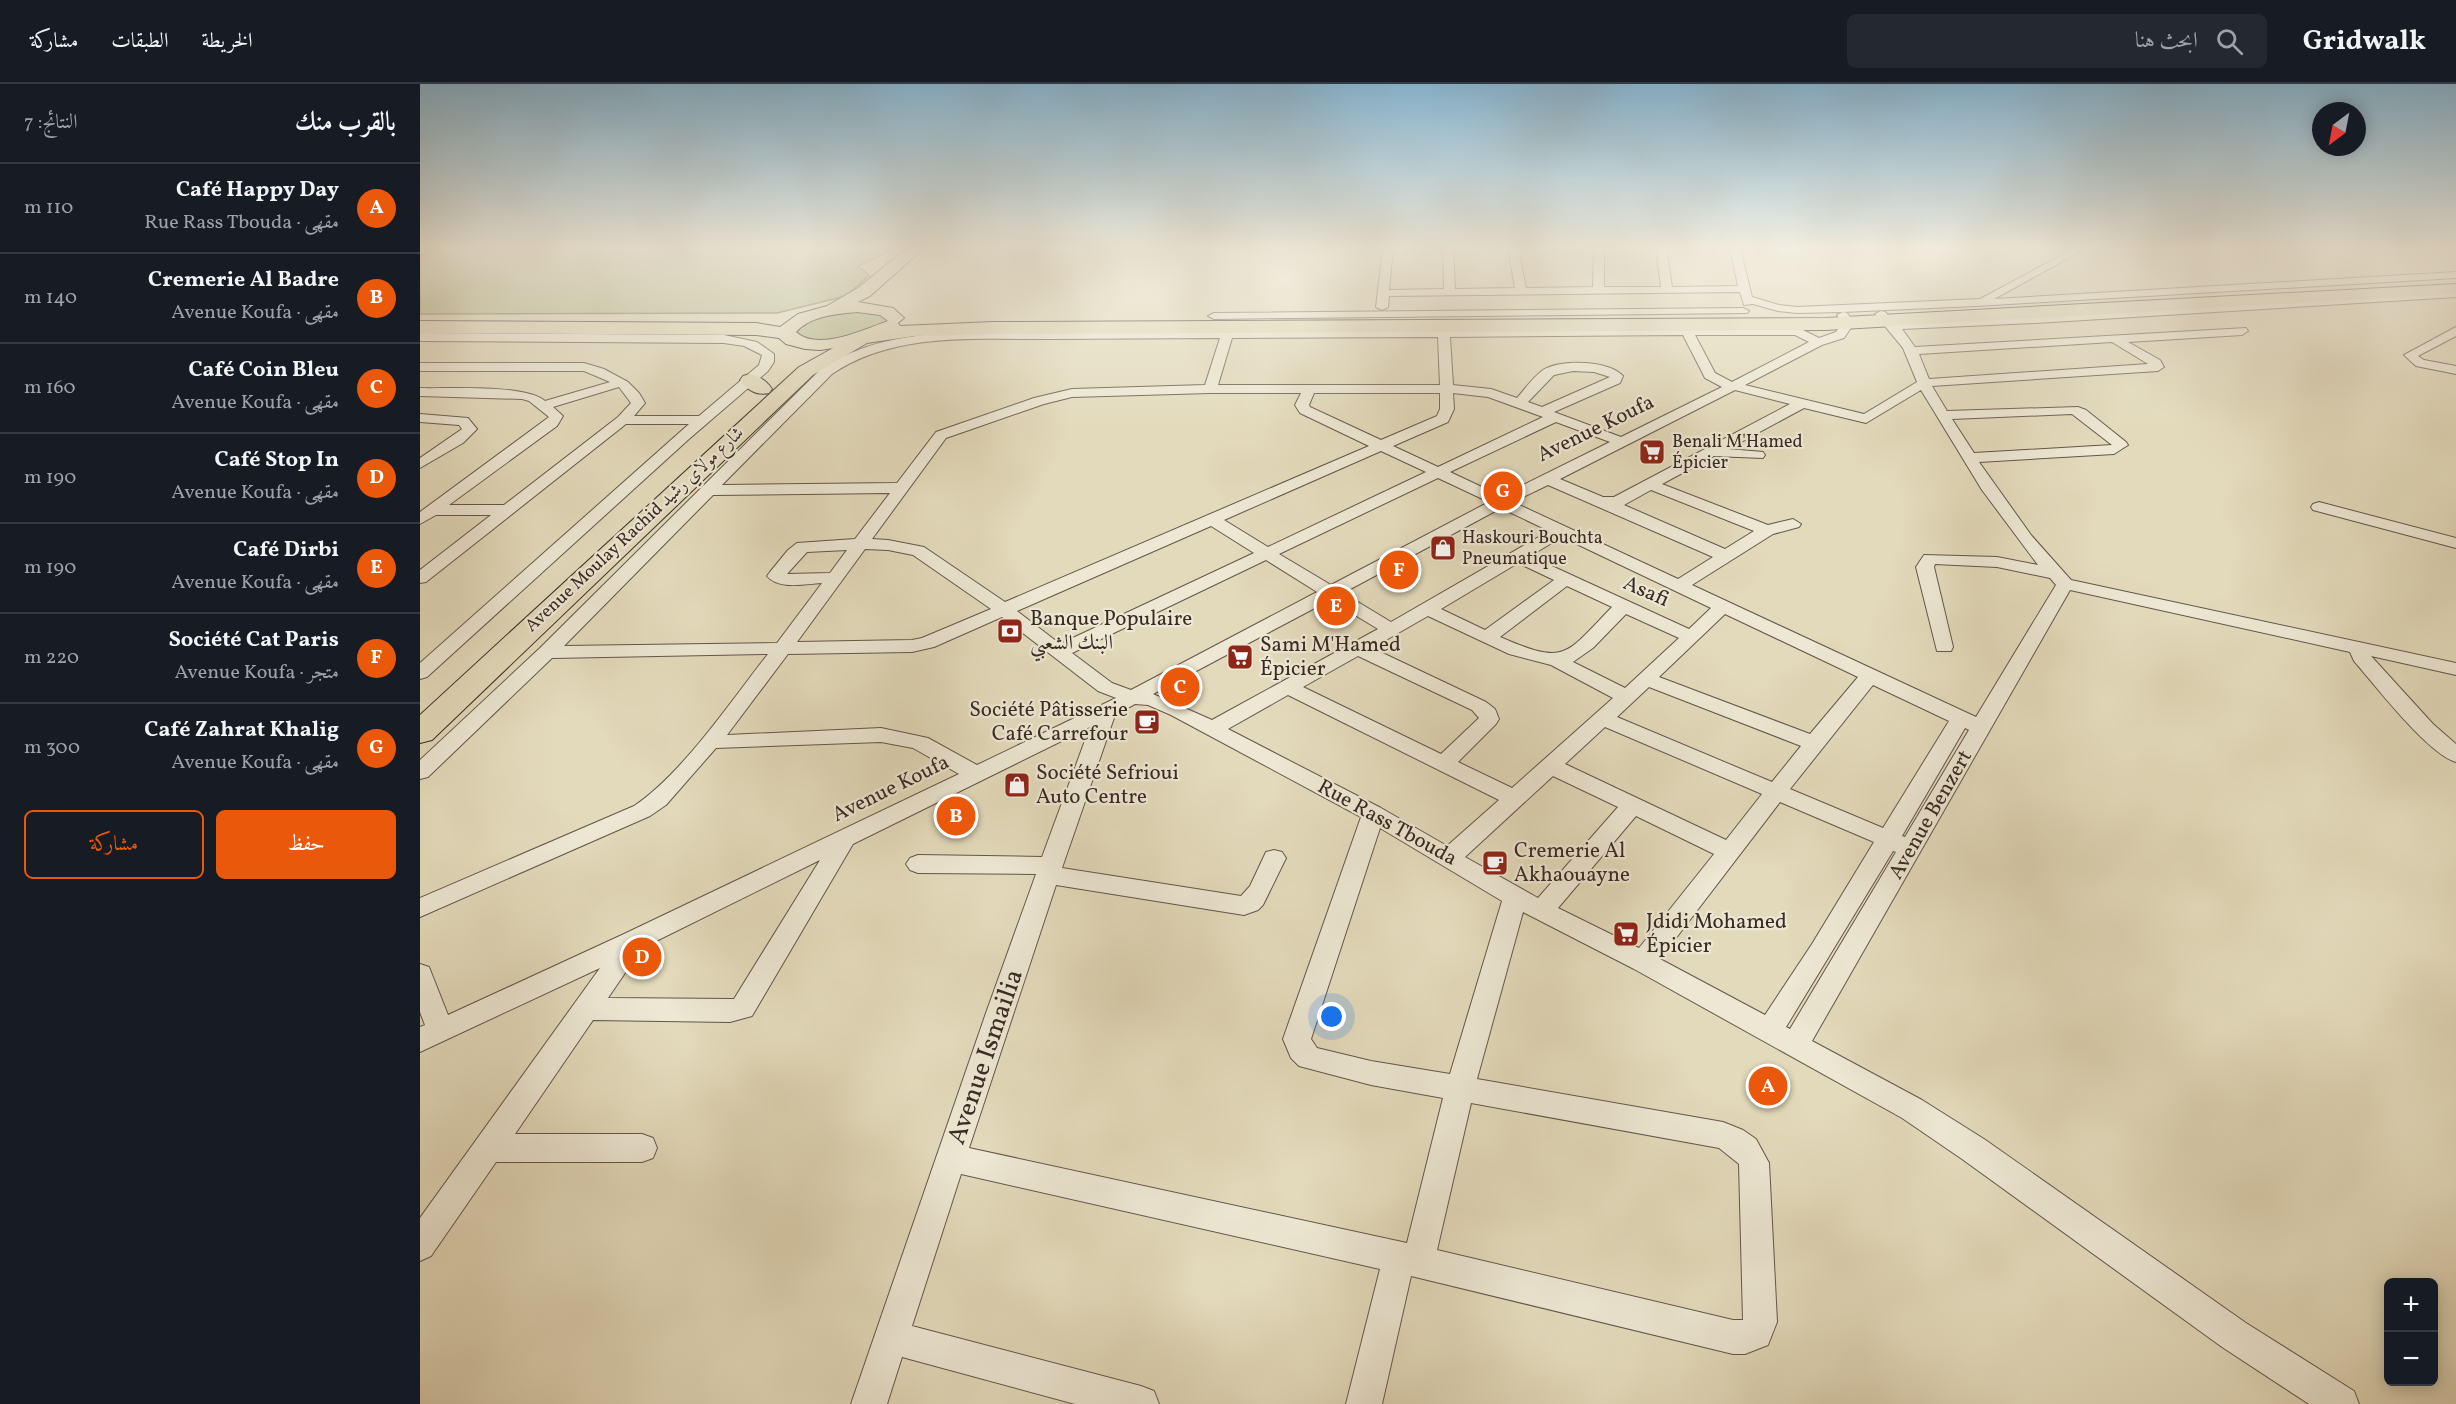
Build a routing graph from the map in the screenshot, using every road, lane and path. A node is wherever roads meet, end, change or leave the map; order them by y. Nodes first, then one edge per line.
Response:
1 (810, 310) edge
2 (824, 310) edge
3 (838, 310) edge
4 (858, 310) edge
5 (888, 310) edge
6 (1382, 310) edge
7 (1641, 310) edge
8 (1670, 310) edge
9 (1752, 310) edge
10 (1793, 310) edge
11 (1827, 310) edge
12 (1937, 310) edge
13 (2090, 310) edge
14 (928, 313) dead end
15 (814, 314) junction
16 (888, 314) junction
17 (1214, 316) dead end
18 (1381, 316) junction
19 (1886, 320) junction
20 (980, 323) junction
21 (1784, 324) junction
22 (755, 325) junction
23 (1822, 330) junction
24 (1686, 331) junction
25 (2242, 331) dead end
26 (2456, 331) edge
27 (422, 332) edge
28 (1013, 332) junction
29 (956, 333) junction
30 (1444, 333) junction
31 (725, 334) junction
32 (1227, 334) junction
33 (786, 335) junction
34 (594, 338) junction
35 (866, 338) junction
36 (2115, 339) junction
37 (2429, 345) junction
38 (2447, 349) dead end
39 (1911, 351) junction
40 (550, 366) junction
41 (420, 367) edge
42 (2456, 370) edge
43 (619, 383) junction
44 (804, 383) junction
45 (1924, 383) junction
46 (756, 384) junction
47 (1732, 387) junction
48 (1210, 389) junction
49 (1309, 390) junction
50 (1445, 390) junction
51 (420, 392) edge
52 (1520, 403) junction
53 (1801, 404) junction
54 (545, 405) junction
55 (1549, 415) junction
56 (1944, 415) junction
57 (420, 418) edge
58 (447, 418) junction
59 (622, 420) junction
60 (703, 420) junction
61 (420, 435) edge
62 (1622, 442) junction
63 (1378, 446) junction
64 (1713, 452) junction
65 (1758, 455) dead end
66 (1971, 458) junction
67 (420, 464) edge
68 (1436, 473) junction
69 (1548, 479) junction
70 (1652, 485) junction
71 (902, 488) junction
72 (709, 490) junction
73 (1501, 502) junction
74 (1607, 504) junction
75 (2319, 507) dead end
76 (427, 510) edge
77 (508, 510) junction
78 (420, 519) edge
79 (1211, 519) junction
80 (1793, 524) dead end
81 (1562, 530) junction
82 (1767, 530) junction
83 (2456, 543) edge
84 (859, 544) junction
85 (1267, 552) junction
86 (1726, 556) junction
87 (1518, 557) junction
88 (420, 578) edge
89 (834, 578) junction
90 (2060, 579) junction
91 (1565, 580) junction
92 (1680, 585) junction
93 (1331, 593) junction
94 (1724, 605) junction
95 (1622, 607) junction
96 (1003, 609) junction
97 (1428, 609) junction
98 (1390, 629) junction
99 (1488, 637) junction
100 (1691, 637) junction
101 (1944, 647) dead end
102 (2359, 647) junction
103 (783, 648) junction
104 (1357, 648) junction
105 (546, 652) junction
106 (1058, 652) junction
107 (1556, 660) junction
108 (425, 665) edge
109 (2456, 669) edge
110 (1870, 676) junction
111 (1646, 679) junction
112 (1287, 687) junction
113 (1132, 697) junction
114 (1627, 697) junction
115 (420, 705) edge
116 (1106, 711) junction
117 (1604, 719) junction
118 (1972, 723) junction
119 (1212, 729) junction
120 (420, 733) edge
121 (710, 742) junction
122 (1814, 743) junction
123 (2456, 756) edge
124 (1444, 763) junction
125 (1549, 765) junction
126 (420, 772) edge
127 (975, 774) junction
128 (1778, 791) junction
129 (1514, 798) junction
130 (1633, 805) junction
131 (1373, 814) junction
132 (845, 838) junction
133 (1889, 839) junction
134 (1911, 849) junction
135 (1731, 852) junction
136 (1450, 857) junction
137 (1274, 858) dead end
138 (918, 864) dead end
139 (1051, 870) junction
140 (1515, 897) junction
141 (420, 908) edge
142 (1541, 910) junction
143 (633, 941) junction
144 (1643, 962) junction
145 (420, 974) edge
146 (585, 1009) junction
147 (430, 1035) edge
148 (1782, 1038) junction
149 (1460, 1088) junction
150 (488, 1148) junction
151 (642, 1148) dead end
152 (952, 1158) junction
153 (420, 1245) edge
154 (1409, 1260) junction
155 (891, 1337) junction
156 (869, 1404) edge
157 (1141, 1404) edge
158 (1364, 1404) edge
159 (2341, 1404) edge

1 - 22 main road
2 - 15 main road
3 - 15 main road
4 - 16 main road
5 - 16 main road
6 - 18 street
7 - 18 main road
8 - 28 main road
9 - 21 main road
10 - 11 street
12 - 19 main road
13 - 19 main road
14 - 20 main road
15 - 22 main road
15 - 33 main road
16 - 20 main road
16 - 35 main road
17 - 18 street
18 - 20 main road
19 - 23 main road
19 - 39 street
21 - 23 main road
21 - 24 street
22 - 27 main road
22 - 31 main road
22 - 33 main road
23 - 47 street, Avenue Koufa
24 - 30 street
24 - 47 street
25 - 36 street
26 - 37 street
27 - 31 main road
27 - 34 street
28 - 29 main road
28 - 32 street
29 - 35 main road
29 - 44 street
30 - 32 street
30 - 50 street
31 - 34 street
31 - 46 street
32 - 48 street
33 - 35 main road
33 - 46 main road, Avenue Moulay Rachid شارع مولاي رشيد
34 - 40 street
35 - 44 main road, Avenue Moulay Rachid شارع مولاي رشيد
36 - 39 street
36 - 45 street
37 - 38 street
37 - 42 street
39 - 45 street
40 - 41 street
40 - 43 street
43 - 54 street
43 - 59 street
44 - 72 street
44 - 120 main road, Avenue Moulay Rachid شارع مولاي رشيد
45 - 53 street
45 - 56 street
46 - 60 street
46 - 115 main road, Avenue Moulay Rachid شارع مولاي رشيد
47 - 53 street
47 - 62 street, Avenue Koufa
48 - 49 street
48 - 71 street
49 - 50 street
49 - 63 street
50 - 52 street
50 - 63 street
51 - 54 street
52 - 55 street
52 - 55 street
53 - 64 street
54 - 76 street
55 - 62 street
55 - 68 street
56 - 66 street
56 - 66 street
57 - 58 street
58 - 61 street
58 - 67 street
59 - 60 street
59 - 77 street
60 - 108 street
62 - 69 street, Avenue Koufa
63 - 68 street
63 - 79 street
64 - 65 street
64 - 70 street
66 - 90 street
68 - 73 street
68 - 85 street
69 - 73 street, Avenue Koufa
69 - 74 street
70 - 74 street
70 - 82 street
71 - 72 street
71 - 84 street
72 - 105 street
73 - 81 street
73 - 93 street, Avenue Koufa
74 - 86 street
75 - 83 street
76 - 77 street
76 - 78 street
77 - 88 street
79 - 85 street
79 - 96 street
80 - 82 street
81 - 87 street
81 - 92 street
82 - 86 street
84 - 89 street
84 - 89 street, Rue Rass Tbouda
84 - 96 street, Rue Rass Tbouda
85 - 93 street
85 - 106 street
86 - 92 street
87 - 91 street, Asafi
87 - 97 street
89 - 103 street
90 - 101 street
90 - 102 street
90 - 118 street, Avenue Benzert
91 - 95 street, Asafi
91 - 99 street
92 - 94 street
93 - 98 street
93 - 113 street, Avenue Koufa
94 - 100 street
94 - 110 street
95 - 100 street, Asafi
95 - 107 street
96 - 103 street
96 - 106 street, Rue Rass Tbouda
97 - 98 street
97 - 99 street
98 - 104 street
99 - 107 street
100 - 111 street
102 - 109 street
102 - 123 street
103 - 105 street
103 - 121 street
104 - 112 street
104 - 124 street
105 - 126 street
106 - 113 street, Rue Rass Tbouda
107 - 114 street
110 - 118 street
110 - 122 street
111 - 114 street
111 - 122 street
112 - 119 street
112 - 124 street
113 - 116 street, Avenue Koufa
113 - 119 street, Rue Rass Tbouda
114 - 117 street
116 - 127 street, Avenue Koufa
116 - 139 street, Avenue Ismailia
117 - 125 street
117 - 128 street
118 - 133 street, Avenue Benzert
118 - 134 street, Avenue Benzert
119 - 131 street, Rue Rass Tbouda
121 - 127 street
121 - 141 street
122 - 128 street
124 - 129 street
125 - 129 street
125 - 130 street
127 - 132 street, Avenue Koufa
128 - 133 street
128 - 135 street
129 - 136 street
130 - 135 street
130 - 142 street
131 - 136 street, Rue Rass Tbouda
131 - 149 street
132 - 143 street, Avenue Koufa
132 - 146 street
133 - 134 street
133 - 148 street, Avenue Benzert
134 - 148 street, Avenue Benzert
135 - 144 street
136 - 140 street, Rue Rass Tbouda
137 - 139 street
138 - 139 street
139 - 152 street, Avenue Ismailia
140 - 142 street, Rue Rass Tbouda
140 - 149 street
142 - 144 street, Rue Rass Tbouda
143 - 146 street
143 - 147 street, Avenue Koufa
144 - 148 street, Rue Rass Tbouda
145 - 147 street
146 - 150 street
148 - 159 street, Rue Rass Tbouda
149 - 154 street
149 - 154 street
150 - 151 street
150 - 153 street
152 - 154 street
152 - 155 street, Avenue Ismailia
154 - 158 street
155 - 156 street, Avenue Ismailia
155 - 157 street

